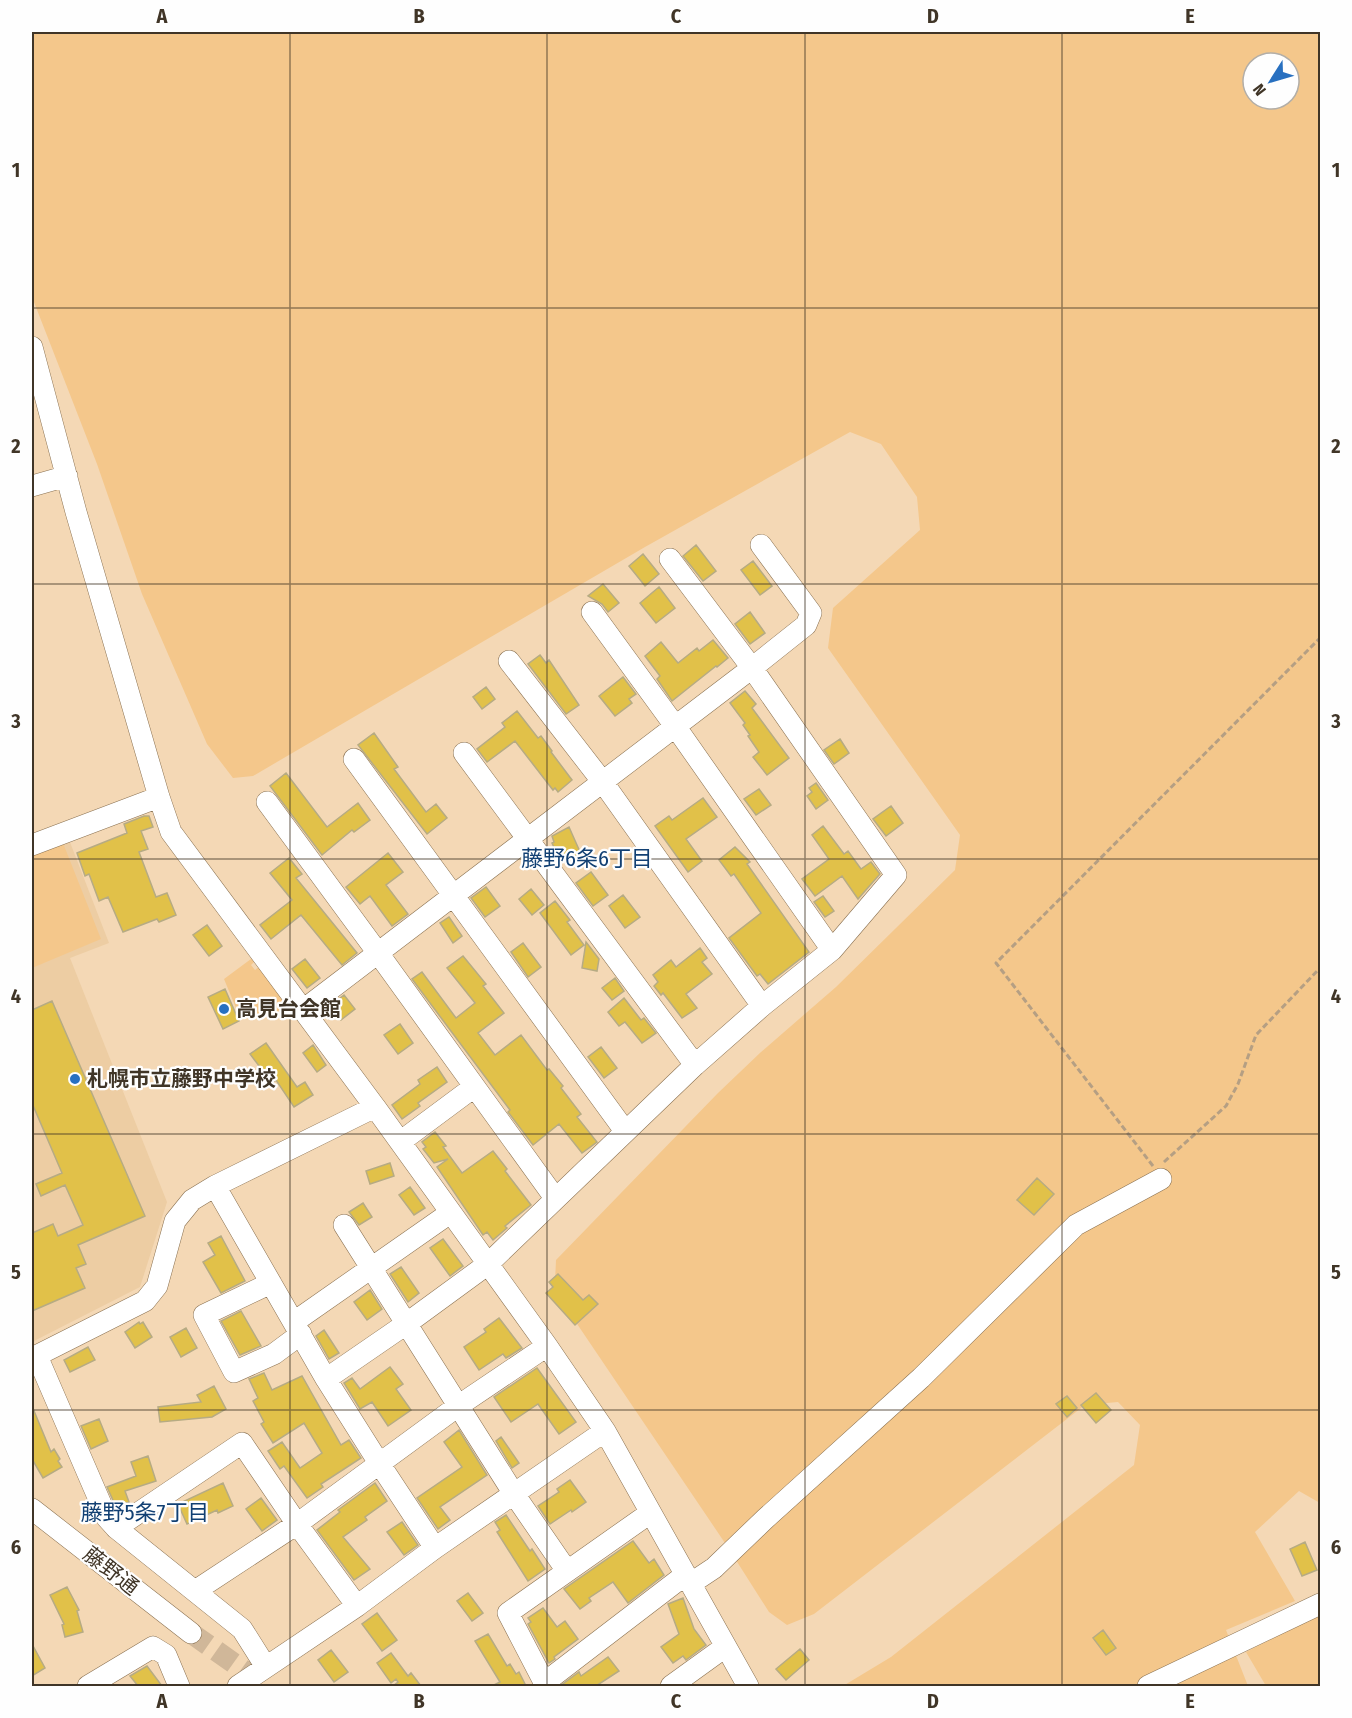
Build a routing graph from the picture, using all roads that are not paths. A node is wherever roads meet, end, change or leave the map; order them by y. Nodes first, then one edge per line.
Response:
1 (32, 347) edge
2 (39, 406) edge
3 (67, 476) junction
4 (32, 486) edge
5 (761, 545) dead end
6 (670, 559) dead end
7 (592, 612) dead end
8 (509, 661) dead end
9 (752, 668) junction
10 (675, 726) junction
11 (464, 753) dead end
12 (354, 759) dead end
13 (602, 781) junction
14 (159, 797) junction
15 (267, 802) dead end
16 (528, 838) junction
17 (32, 844) edge
18 (454, 895) junction
19 (832, 950) junction
20 (378, 953) junction
21 (762, 1006) junction
22 (303, 1010) junction
23 (695, 1065) junction
24 (474, 1087) junction
25 (375, 1107) junction
26 (625, 1131) junction
27 (400, 1142) junction
28 (1158, 1174) road end
29 (215, 1186) junction
30 (555, 1198) junction
31 (450, 1213) junction
32 (344, 1225) dead end
33 (488, 1264) junction
34 (370, 1268) junction
35 (272, 1283) junction
36 (406, 1324) junction
37 (298, 1328) junction
38 (547, 1346) junction
39 (34, 1357) edge
40 (326, 1379) junction
41 (458, 1406) junction
42 (605, 1431) junction
43 (379, 1463) junction
44 (514, 1494) junction
45 (32, 1509) edge
46 (650, 1513) junction
47 (297, 1524) junction
48 (116, 1528) junction
49 (435, 1548) junction
50 (567, 1571) junction
51 (687, 1580) junction
52 (195, 1591) junction
53 (1320, 1604) edge
54 (357, 1606) junction
55 (191, 1633) tunnel mouth
56 (725, 1647) junction
57 (266, 1667) junction
58 (545, 1684) edge
59 (88, 1686) edge
60 (178, 1686) edge
61 (238, 1686) edge
62 (671, 1686) edge
63 (748, 1686) edge
64 (1148, 1686) edge

1 - 2 street
2 - 3 street
3 - 4 street
3 - 14 street
5 - 9 street
6 - 9 street
7 - 10 street
8 - 13 street
9 - 10 street
9 - 19 street
10 - 13 street
10 - 19 street
11 - 16 street
12 - 18 street
13 - 16 street
13 - 21 street
14 - 17 street
14 - 22 street
15 - 20 street
16 - 18 street
16 - 23 street
18 - 20 street
18 - 26 street
19 - 21 street
20 - 22 street
20 - 24 street
21 - 23 street
22 - 25 street
23 - 26 street
24 - 27 street
24 - 30 street
25 - 27 street
25 - 29 street
26 - 30 street
27 - 31 street
28 - 51 street
29 - 35 street
29 - 39 street
30 - 33 street
31 - 33 street
31 - 34 street
32 - 34 street
33 - 36 street
33 - 38 street
34 - 36 street
34 - 37 street
35 - 37 street
35 - 37 street
36 - 40 street
36 - 41 street
37 - 40 street
38 - 41 street
38 - 42 street
39 - 48 street
40 - 43 street
41 - 43 street
41 - 44 street
42 - 44 street
42 - 46 street
43 - 47 street
43 - 49 street
44 - 49 street
44 - 50 street
45 - 55 street, 藤野通
46 - 50 street
46 - 51 street
47 - 48 street
47 - 52 street
47 - 54 street
48 - 52 street
49 - 54 street
50 - 58 street
51 - 56 street
51 - 58 street
52 - 57 street
53 - 64 street
54 - 57 street
56 - 62 street
56 - 63 street
57 - 61 street
59 - 60 street

